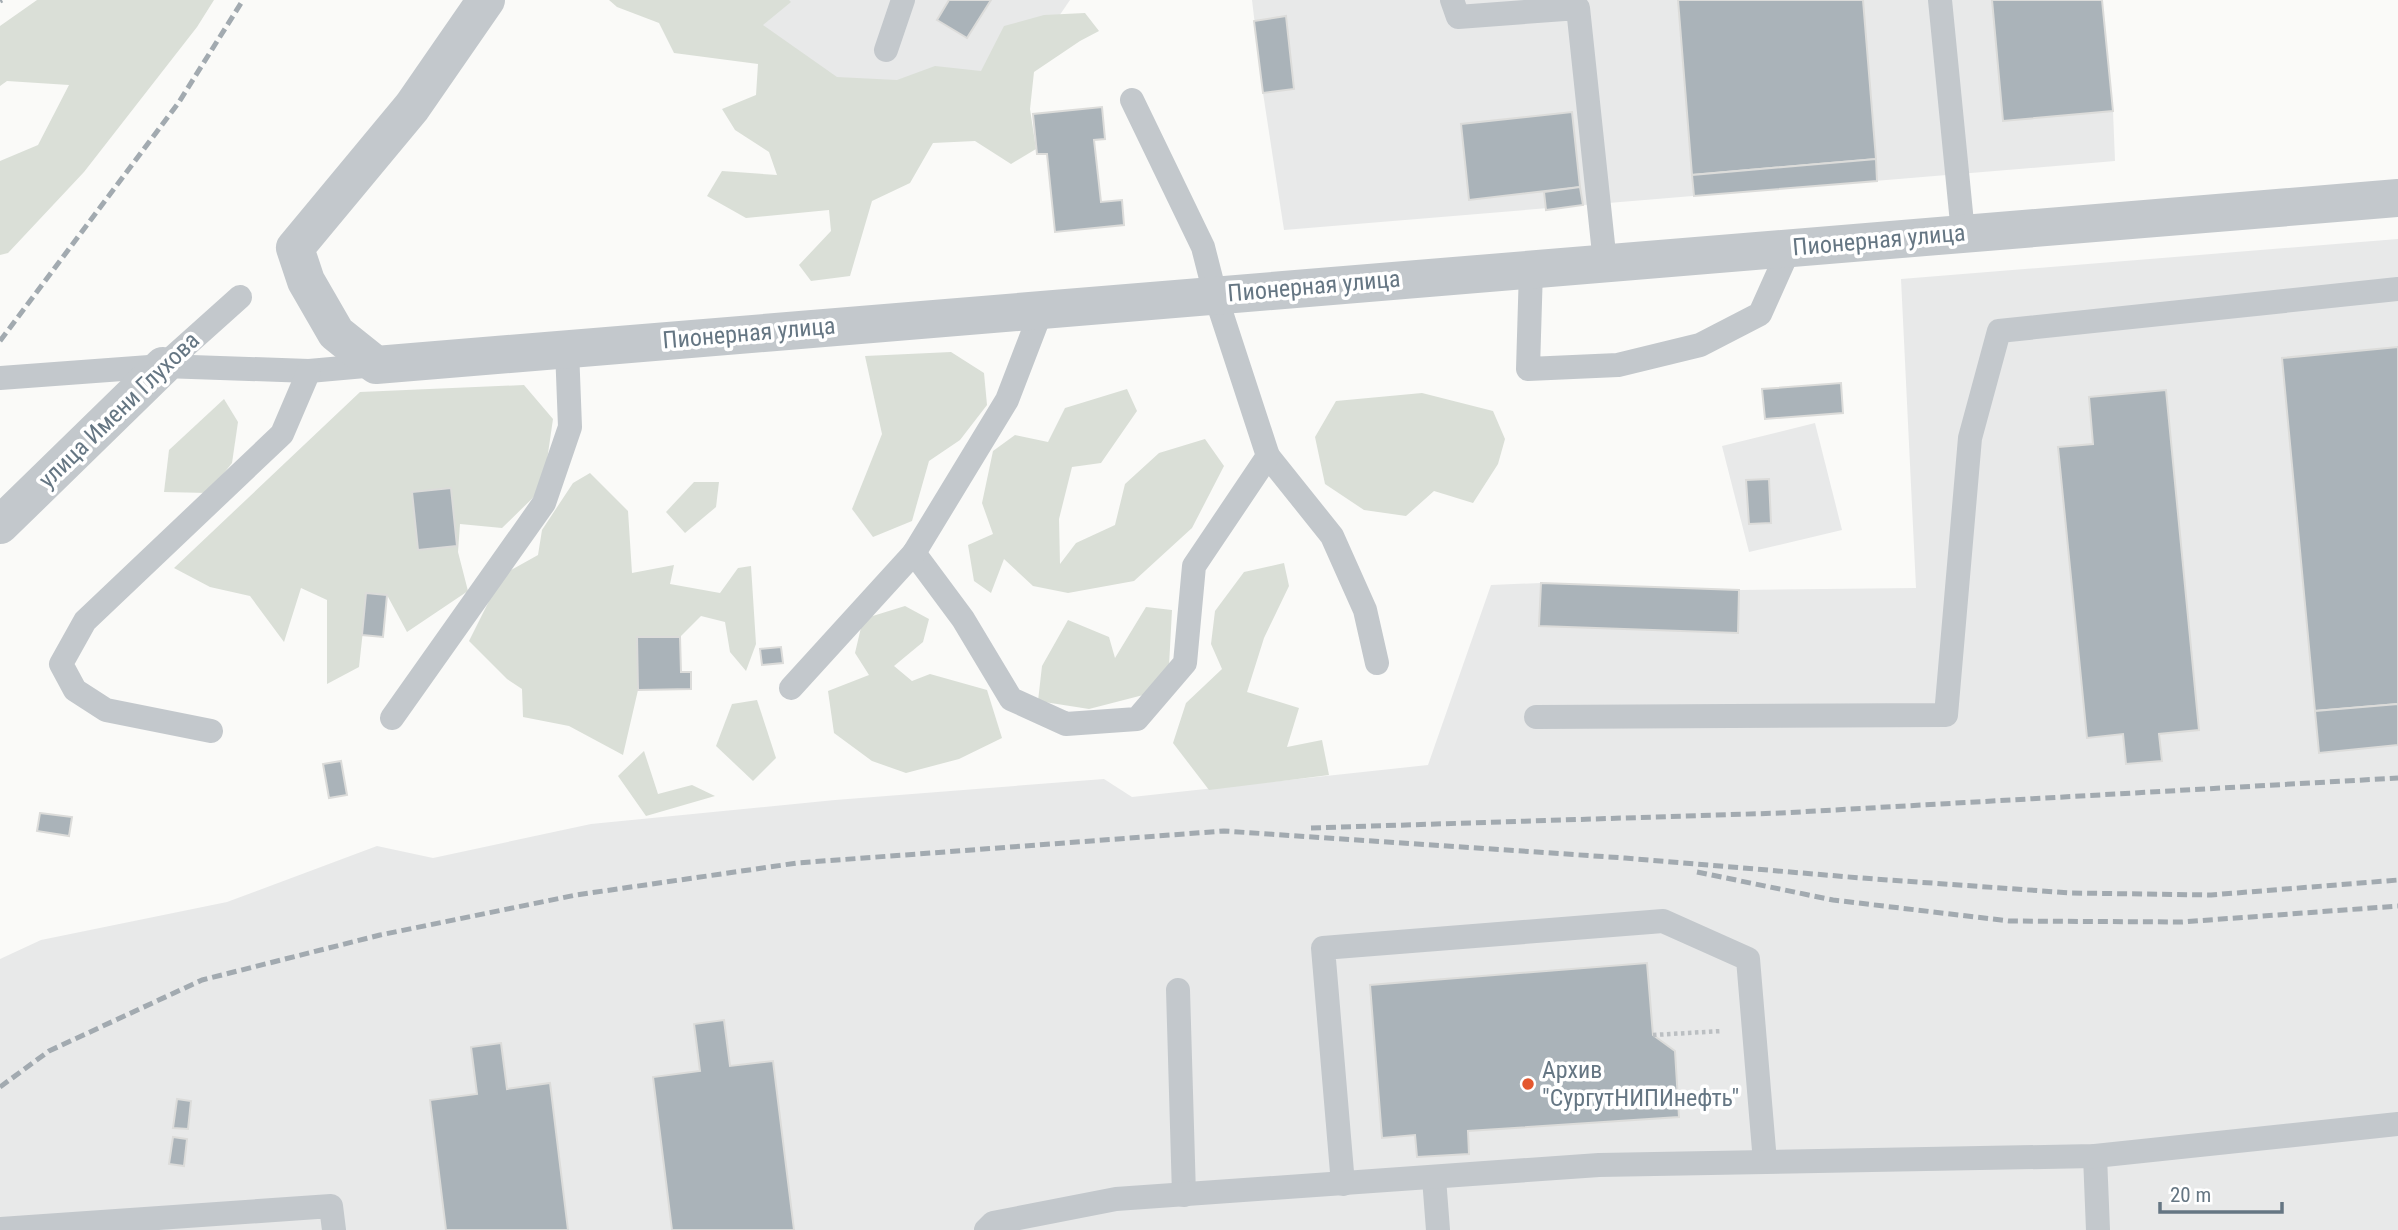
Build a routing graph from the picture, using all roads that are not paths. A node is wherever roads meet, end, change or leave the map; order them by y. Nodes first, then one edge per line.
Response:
1 (486, 0) edge
2 (903, 0) edge
3 (1452, 0) edge
4 (1940, 0) edge
5 (886, 50) dead end
6 (1132, 100) dead end
7 (2398, 198) edge
8 (1963, 233) junction
9 (1790, 247) junction
10 (1605, 263) junction
11 (1531, 269) junction
12 (2398, 289) edge
13 (1215, 294) junction
14 (240, 297) dead end
15 (1042, 309) junction
16 (567, 349) junction
17 (376, 365) junction
18 (163, 366) junction
19 (309, 371) junction
20 (0, 378) edge
21 (1268, 456) junction
22 (0, 525) edge
23 (914, 553) junction
24 (1377, 663) dead end
25 (790, 688) dead end
26 (1536, 717) dead end
27 (392, 718) dead end
28 (211, 731) dead end
29 (1178, 990) dead end
30 (2398, 1124) edge
31 (2095, 1156) junction
32 (1765, 1162) junction
33 (1434, 1178) junction
34 (1343, 1184) junction
35 (1184, 1195) junction
36 (0, 1229) edge
37 (334, 1230) edge
38 (986, 1230) edge
39 (1438, 1230) edge
40 (2098, 1230) edge

1 - 17 street
2 - 5 lane
3 - 10 lane
4 - 8 lane
6 - 13 lane
7 - 8 street, Пионерная улица
8 - 9 street, Пионерная улица
9 - 10 street, Пионерная улица
9 - 11 lane
10 - 11 street, Пионерная улица
11 - 13 street, Пионерная улица
12 - 26 lane
13 - 15 street, Пионерная улица
13 - 21 lane
14 - 18 lane, улица Имени Глухова
15 - 16 street, Пионерная улица
15 - 23 lane
16 - 17 street, Пионерная улица
16 - 27 lane
17 - 19 lane
18 - 19 lane
18 - 20 lane
18 - 22 street, улица Имени Глухова
19 - 28 lane
21 - 23 lane
21 - 24 lane
23 - 25 lane
29 - 35 lane
30 - 31 lane
31 - 32 lane
31 - 40 lane
32 - 33 lane
32 - 34 lane
33 - 34 lane
33 - 39 lane
34 - 35 lane
35 - 38 lane
36 - 37 lane

